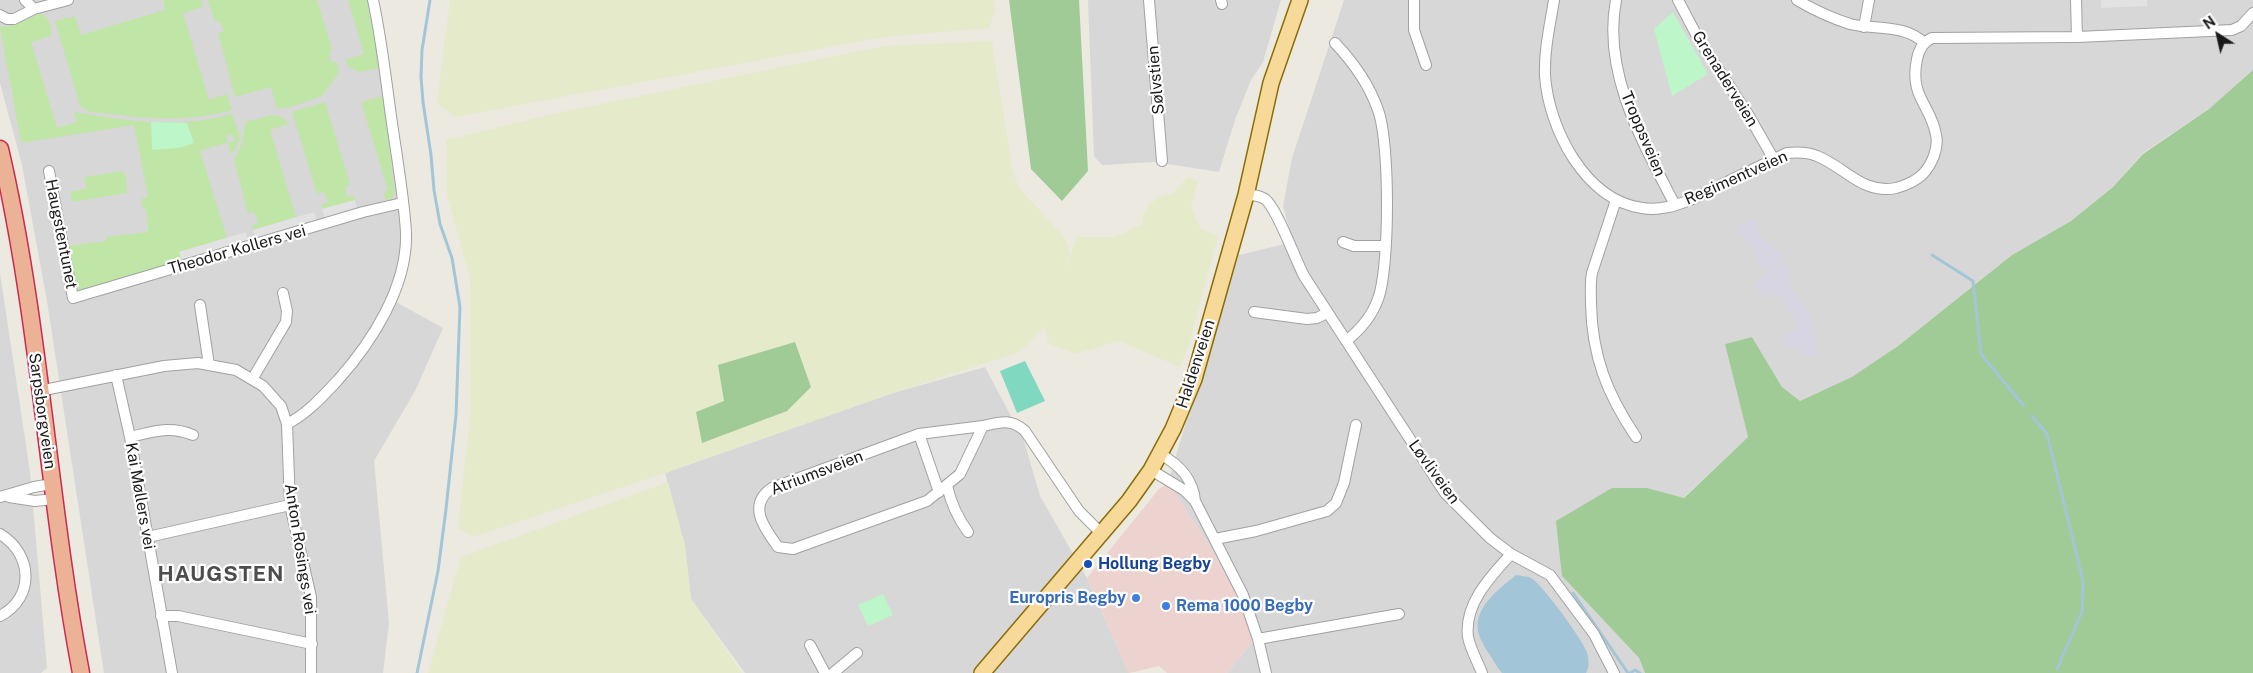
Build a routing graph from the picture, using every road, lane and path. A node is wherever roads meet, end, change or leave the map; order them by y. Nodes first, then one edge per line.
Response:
1 (24, 0) edge
2 (68, 0) edge
3 (373, 0) edge
4 (1149, 0) edge
5 (1300, 0) edge
6 (1414, 0) edge
7 (1554, 0) edge
8 (1616, 0) edge
9 (1678, 0) edge
10 (1797, 0) edge
11 (1869, 0) edge
12 (2076, 0) edge
13 (34, 9) junction
14 (2253, 13) edge
15 (0, 15) edge
16 (1864, 26) junction
17 (2078, 37) junction
18 (1336, 43) dead end
19 (1924, 43) junction
20 (1426, 64) dead end
21 (0, 149) edge
22 (1772, 158) junction
23 (1162, 161) dead end
24 (49, 170) dead end
25 (1246, 195) junction
26 (1616, 200) junction
27 (402, 203) junction
28 (1675, 206) junction
29 (1343, 242) dead end
30 (1385, 246) junction
31 (283, 294) dead end
32 (73, 298) joint
33 (200, 305) dead end
34 (1254, 312) dead end
35 (1327, 313) junction
36 (1346, 341) junction
37 (209, 365) junction
38 (116, 375) junction
39 (253, 378) junction
40 (39, 391) junction
41 (287, 424) junction
42 (1356, 425) dead end
43 (983, 426) junction
44 (919, 434) junction
45 (193, 435) dead end
46 (1636, 436) dead end
47 (130, 438) junction
48 (1160, 454) junction
49 (1151, 470) junction
50 (943, 489) junction
51 (53, 492) junction
52 (3, 497) edge
53 (1195, 501) junction
54 (290, 505) junction
55 (968, 532) dead end
56 (1101, 533) junction
57 (0, 534) edge
58 (148, 537) junction
59 (1215, 539) junction
60 (1512, 554) junction
61 (1399, 614) dead end
62 (0, 616) edge
63 (162, 616) junction
64 (1258, 639) junction
65 (312, 644) junction
66 (810, 644) dead end
67 (857, 653) dead end
68 (81, 673) edge
69 (172, 673) edge
70 (311, 673) edge
71 (825, 673) edge
72 (833, 673) edge
73 (982, 673) edge
74 (1266, 673) edge
75 (1482, 673) edge
76 (1614, 673) edge

1 - 13 street
2 - 13 street
3 - 27 street
4 - 23 street, Sølvstien
5 - 25 main road, Haldenveien
6 - 20 street
7 - 26 street, Regimentveien
8 - 28 street, Troppsveien
9 - 22 street, Grenaderveien
10 - 16 street
11 - 16 street
12 - 17 street
13 - 15 street
14 - 17 street
16 - 19 street
17 - 19 street
18 - 30 street
19 - 22 street, Regimentveien
21 - 40 highway, Sarpsborgveien
22 - 28 street, Regimentveien
24 - 32 street, Haugstentunet
25 - 35 street, Løvliveien
25 - 48 main road, Haldenveien
26 - 28 street, Regimentveien
26 - 46 street
27 - 32 street, Theodor Kollers vei
27 - 41 street
29 - 30 street
30 - 36 street
31 - 39 street
33 - 37 street
34 - 35 street
35 - 36 street, Løvliveien
36 - 60 street, Løvliveien
37 - 38 street, Anton Rosings vei
37 - 39 street, Anton Rosings vei
38 - 40 street, Anton Rosings vei
38 - 47 street, Kai Møllers vei
39 - 41 street, Anton Rosings vei
40 - 51 highway, Sarpsborgveien
41 - 54 street, Anton Rosings vei
42 - 59 street
43 - 44 street, Atriumsveien
43 - 50 street, Atriumsveien
43 - 56 street, Atriumsveien
44 - 50 street
44 - 50 street, Atriumsveien
45 - 47 street
47 - 58 street, Kai Møllers vei
48 - 49 main road, Haldenveien
48 - 53 street
49 - 53 street
49 - 56 main road, Haldenveien
50 - 55 street
51 - 52 street
51 - 52 street
51 - 68 highway, Sarpsborgveien
53 - 59 street
54 - 58 street
54 - 65 street, Anton Rosings vei
56 - 73 main road, Haldenveien
57 - 62 street
58 - 63 street, Kai Møllers vei
59 - 64 street
60 - 75 street
60 - 76 street, Løvliveien
61 - 64 street
63 - 65 street
63 - 69 street, Kai Møllers vei
64 - 74 street
65 - 70 street, Anton Rosings vei
66 - 71 street
67 - 72 street

